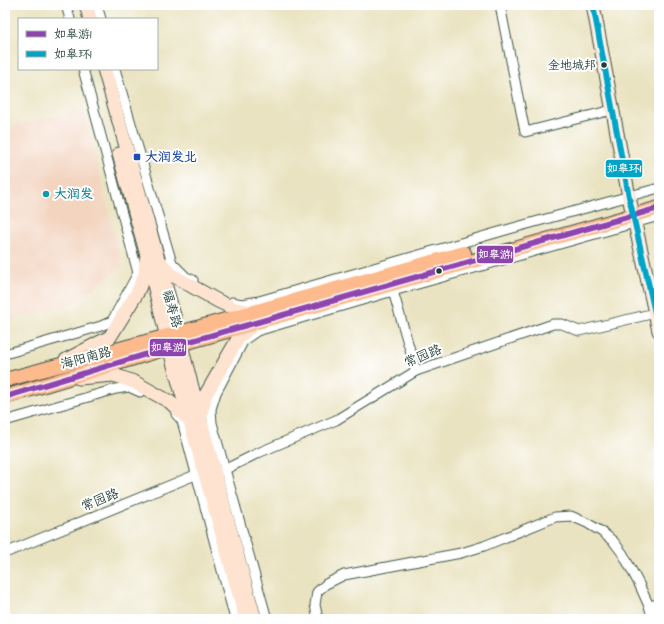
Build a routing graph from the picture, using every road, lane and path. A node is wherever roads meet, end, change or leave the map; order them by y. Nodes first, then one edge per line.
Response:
1 (66, 5) edge
2 (78, 5) edge
3 (86, 5) edge
4 (97, 5) edge
5 (500, 5) edge
6 (593, 5) edge
7 (70, 18) edge
8 (82, 18) edge
9 (90, 18) edge
10 (101, 18) edge
11 (83, 70) edge
12 (95, 70) edge
13 (104, 70) edge
14 (115, 70) edge
15 (612, 110) junction
16 (659, 188) edge
17 (659, 199) edge
18 (659, 208) edge
19 (632, 210) junction
20 (659, 216) edge
21 (146, 252) junction
22 (158, 259) junction
23 (393, 291) junction
24 (655, 313) junction
25 (253, 318) junction
26 (659, 331) edge
27 (174, 340) junction
28 (5, 354) edge
29 (56, 366) junction
30 (416, 371) junction
31 (63, 379) junction
32 (5, 380) edge
33 (5, 397) edge
34 (195, 418) junction
35 (5, 421) edge
36 (210, 472) junction
37 (5, 552) edge
38 (659, 604) edge
39 (649, 606) junction
40 (235, 619) edge
41 (246, 619) edge
42 (255, 619) edge
43 (267, 619) edge
44 (318, 619) edge
45 (653, 619) edge

1 - 7 street
2 - 8 main road
3 - 9 main road
4 - 10 street
5 - 15 street
6 - 15 main road
11 - 28 street
12 - 21 main road, 福寿路
13 - 22 main road, 福寿路
14 - 19 street
15 - 19 main road
16 - 19 street
17 - 19 main road
18 - 19 main road
19 - 20 street
19 - 23 street
19 - 24 main road
19 - 25 main road
21 - 27 main road, 福寿路
21 - 29 main road
22 - 25 main road
22 - 27 main road, 福寿路
23 - 30 street
23 - 36 street
24 - 26 main road
24 - 30 street, 常园路
25 - 27 main road
25 - 34 main road
27 - 29 main road, 海阳南路
27 - 31 main road, 海阳南路
27 - 34 main road, 福寿路
29 - 32 main road, 海阳南路
30 - 36 street, 常园路
31 - 33 main road, 海阳南路
31 - 34 main road
34 - 36 main road, 福寿路
35 - 36 street
36 - 37 street, 常园路
36 - 40 street
36 - 41 main road, 福寿路
36 - 42 main road, 福寿路
36 - 43 street
38 - 39 street
39 - 44 street
39 - 45 street

